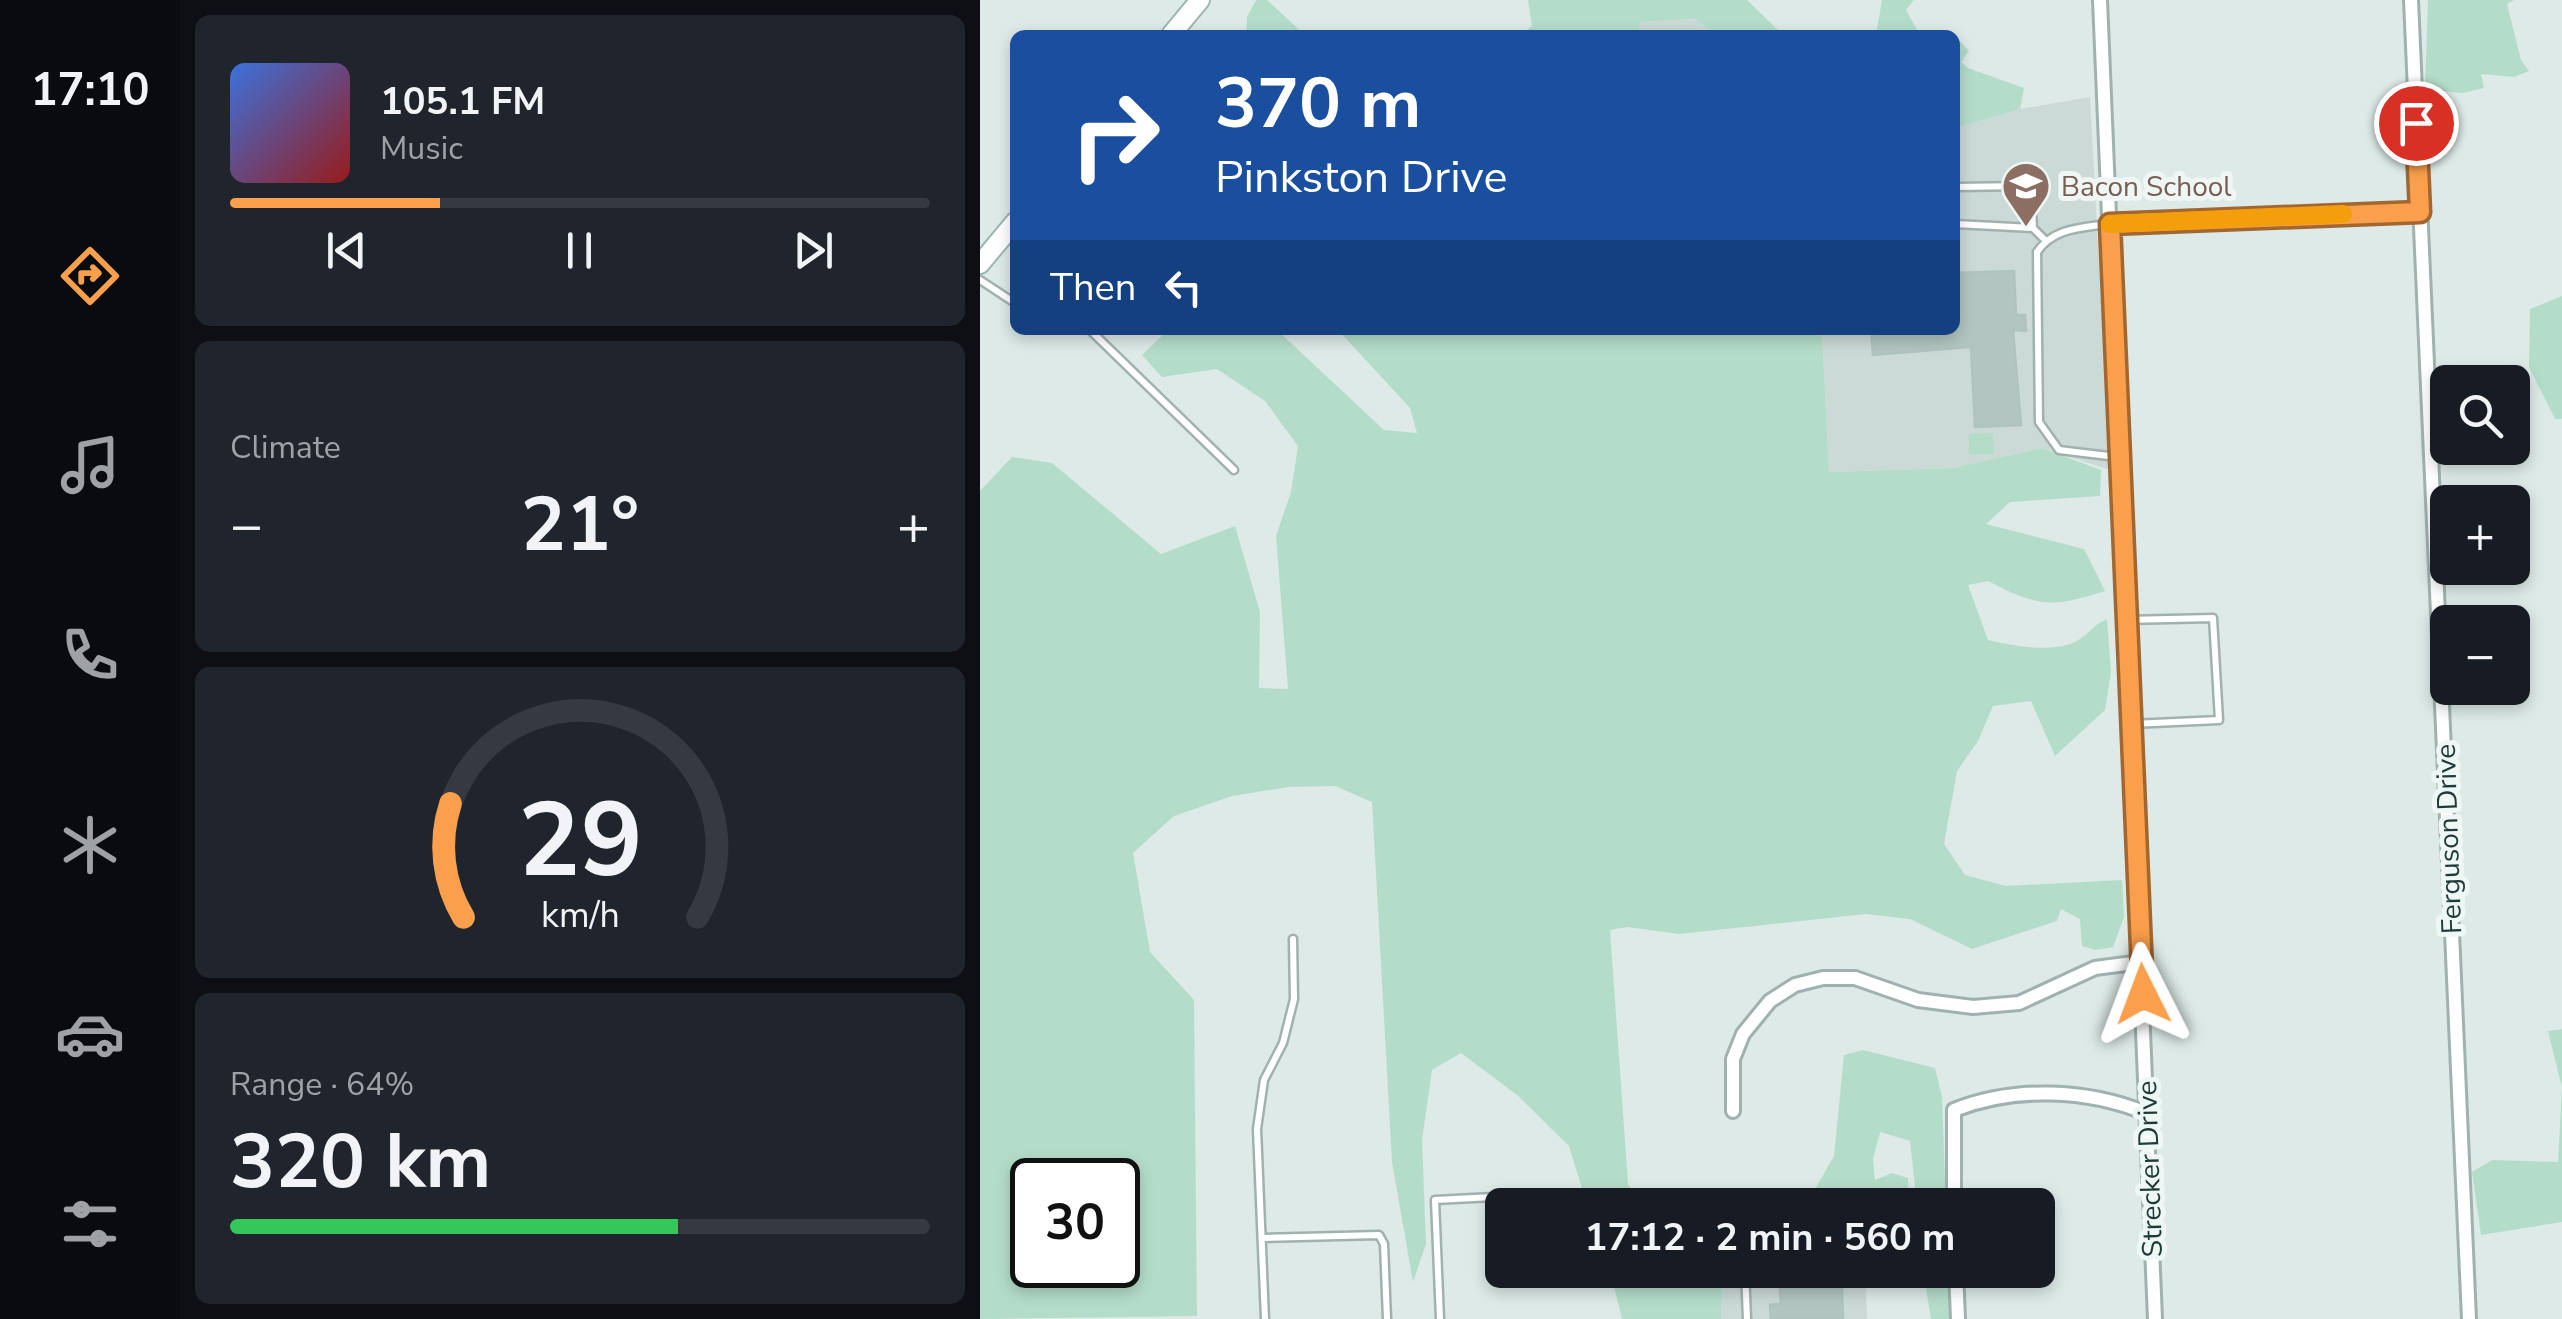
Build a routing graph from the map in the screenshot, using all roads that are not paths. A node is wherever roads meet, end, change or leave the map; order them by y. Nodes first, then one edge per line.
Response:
1 (1200, 0) edge
2 (2100, 0) edge
3 (2411, 0) edge
4 (1175, 30) edge
5 (1960, 186) edge
6 (2420, 212) junction
7 (1960, 224) edge
8 (2110, 224) junction
9 (1010, 228) edge
10 (2033, 228) junction
11 (2045, 240) junction
12 (980, 264) edge
13 (980, 280) edge
14 (1010, 300) edge
15 (1095, 335) edge
16 (2119, 457) junction
17 (1234, 470) dead end
18 (2126, 620) junction
19 (2131, 724) junction
20 (1293, 939) dead end
21 (2141, 962) junction
22 (1733, 1111) dead end
23 (2146, 1113) junction
24 (1954, 1188) edge
25 (1485, 1197) edge
26 (1262, 1238) junction
27 (1745, 1288) edge
28 (1957, 1288) edge
29 (1265, 1319) edge
30 (1387, 1319) edge
31 (1440, 1319) edge
32 (1747, 1319) edge
33 (1958, 1319) edge
34 (2154, 1319) edge
35 (2469, 1319) edge

1 - 4 street
2 - 8 street, Strecker Drive
3 - 6 street, Ferguson Drive
5 - 10 lane
6 - 8 street
6 - 35 street, Ferguson Drive
7 - 10 lane
8 - 11 lane
8 - 16 street, Strecker Drive
9 - 12 street
10 - 11 lane
11 - 16 lane
13 - 14 lane
15 - 17 lane
16 - 18 street, Strecker Drive
18 - 19 street, Strecker Drive
18 - 19 lane
19 - 21 street, Strecker Drive
20 - 26 lane
21 - 22 street
21 - 23 street, Strecker Drive
23 - 24 street
23 - 34 street, Strecker Drive
25 - 31 lane
26 - 29 lane
26 - 30 lane
27 - 32 lane
28 - 33 street

